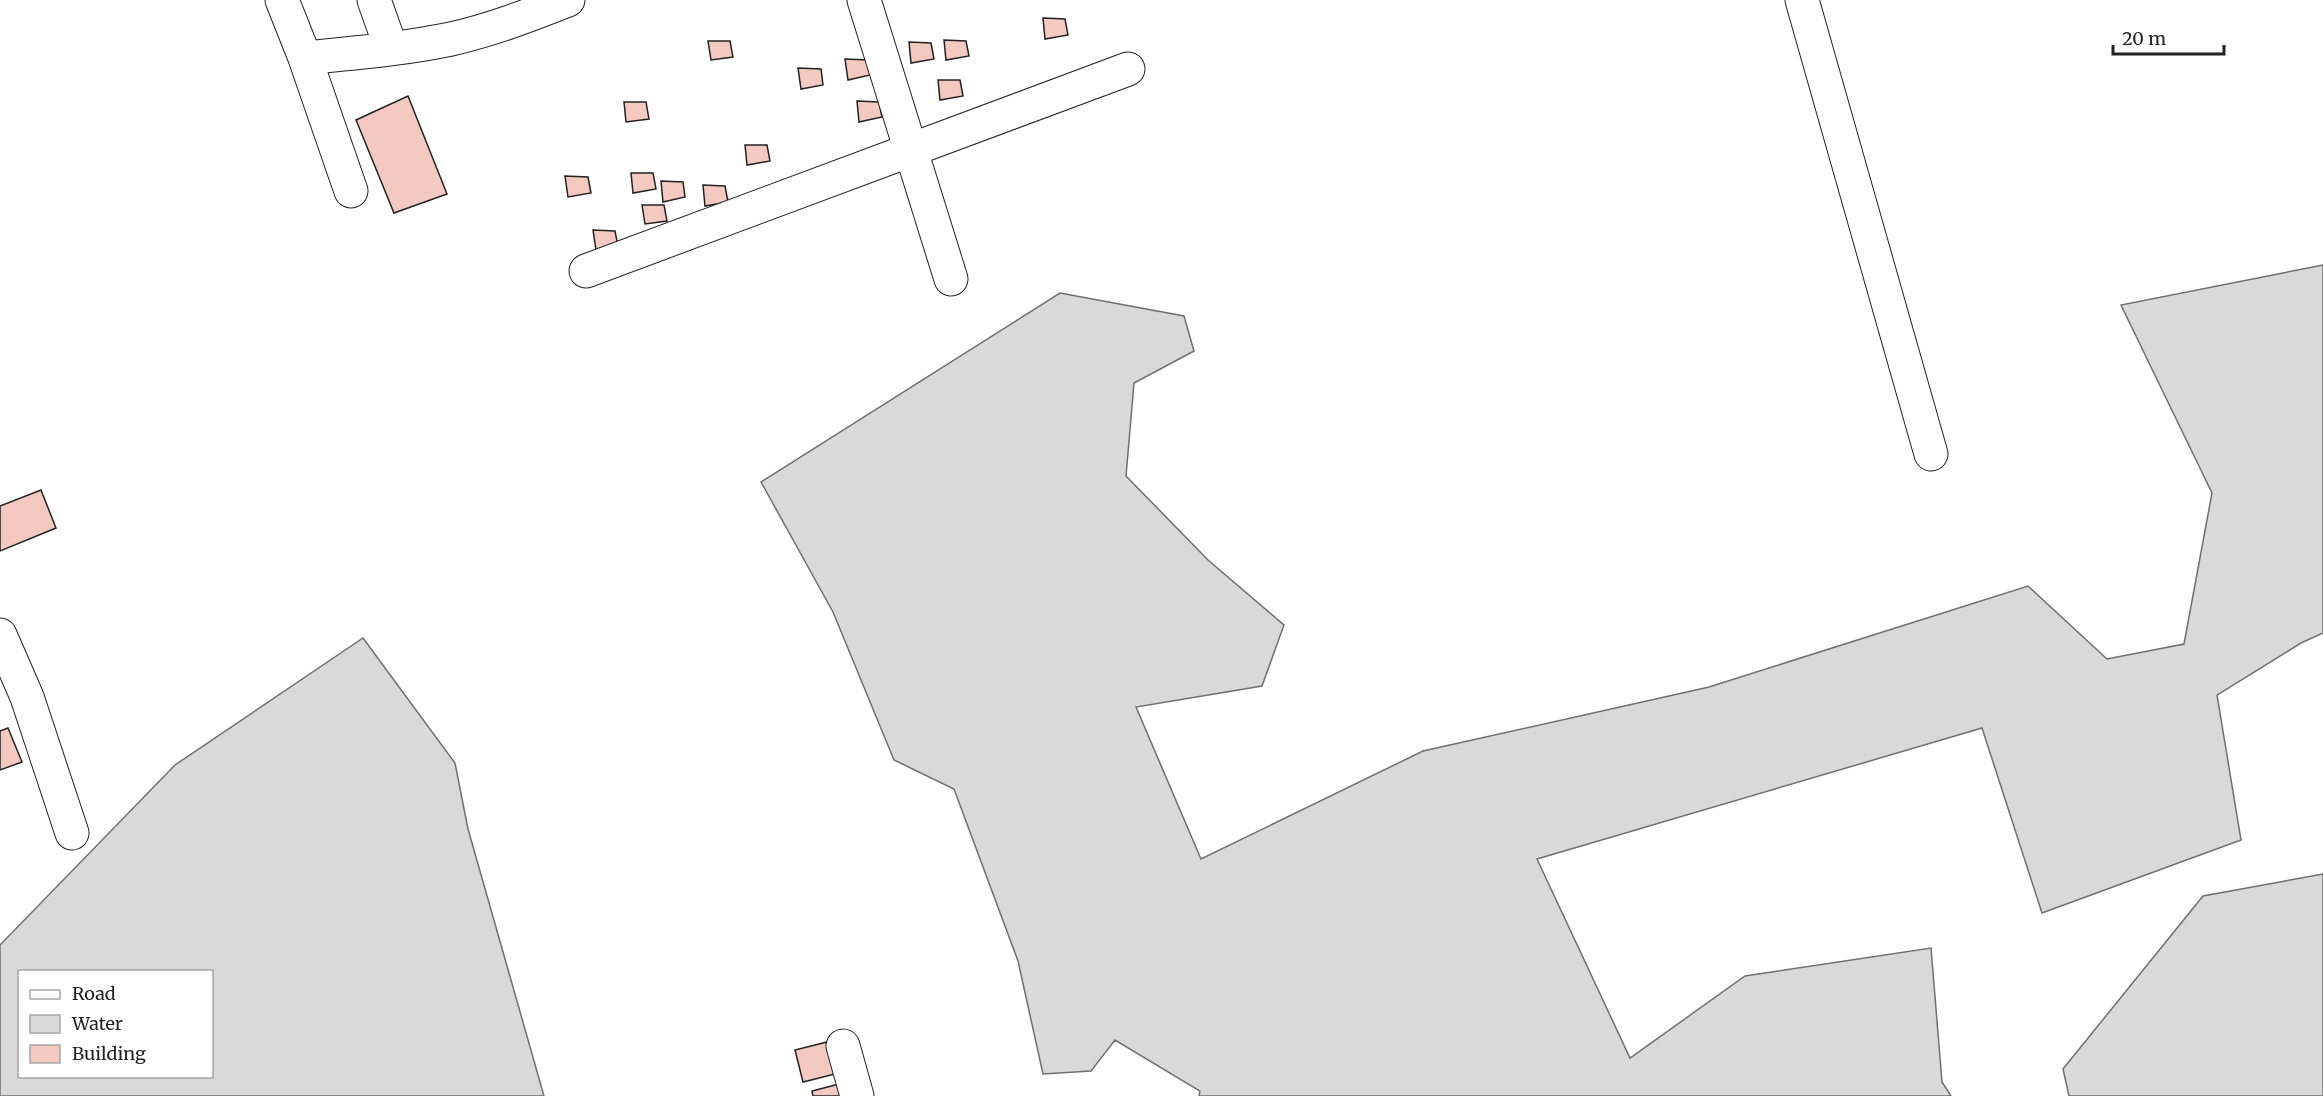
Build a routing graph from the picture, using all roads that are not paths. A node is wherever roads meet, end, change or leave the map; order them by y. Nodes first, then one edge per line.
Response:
1 (282, 0) edge
2 (374, 0) edge
3 (568, 0) edge
4 (864, 0) edge
5 (1802, 0) edge
6 (391, 48) junction
7 (305, 58) junction
8 (1128, 69) dead end
9 (910, 149) junction
10 (351, 191) dead end
11 (586, 271) dead end
12 (951, 279) dead end
13 (1931, 454) dead end
14 (0, 635) edge
15 (72, 833) dead end
16 (843, 1046) dead end
17 (857, 1096) edge

1 - 7 street
2 - 6 street
3 - 6 street
4 - 9 street
5 - 13 street
6 - 7 street
7 - 10 street
8 - 9 street
9 - 11 street
9 - 12 street
14 - 15 street
16 - 17 street

